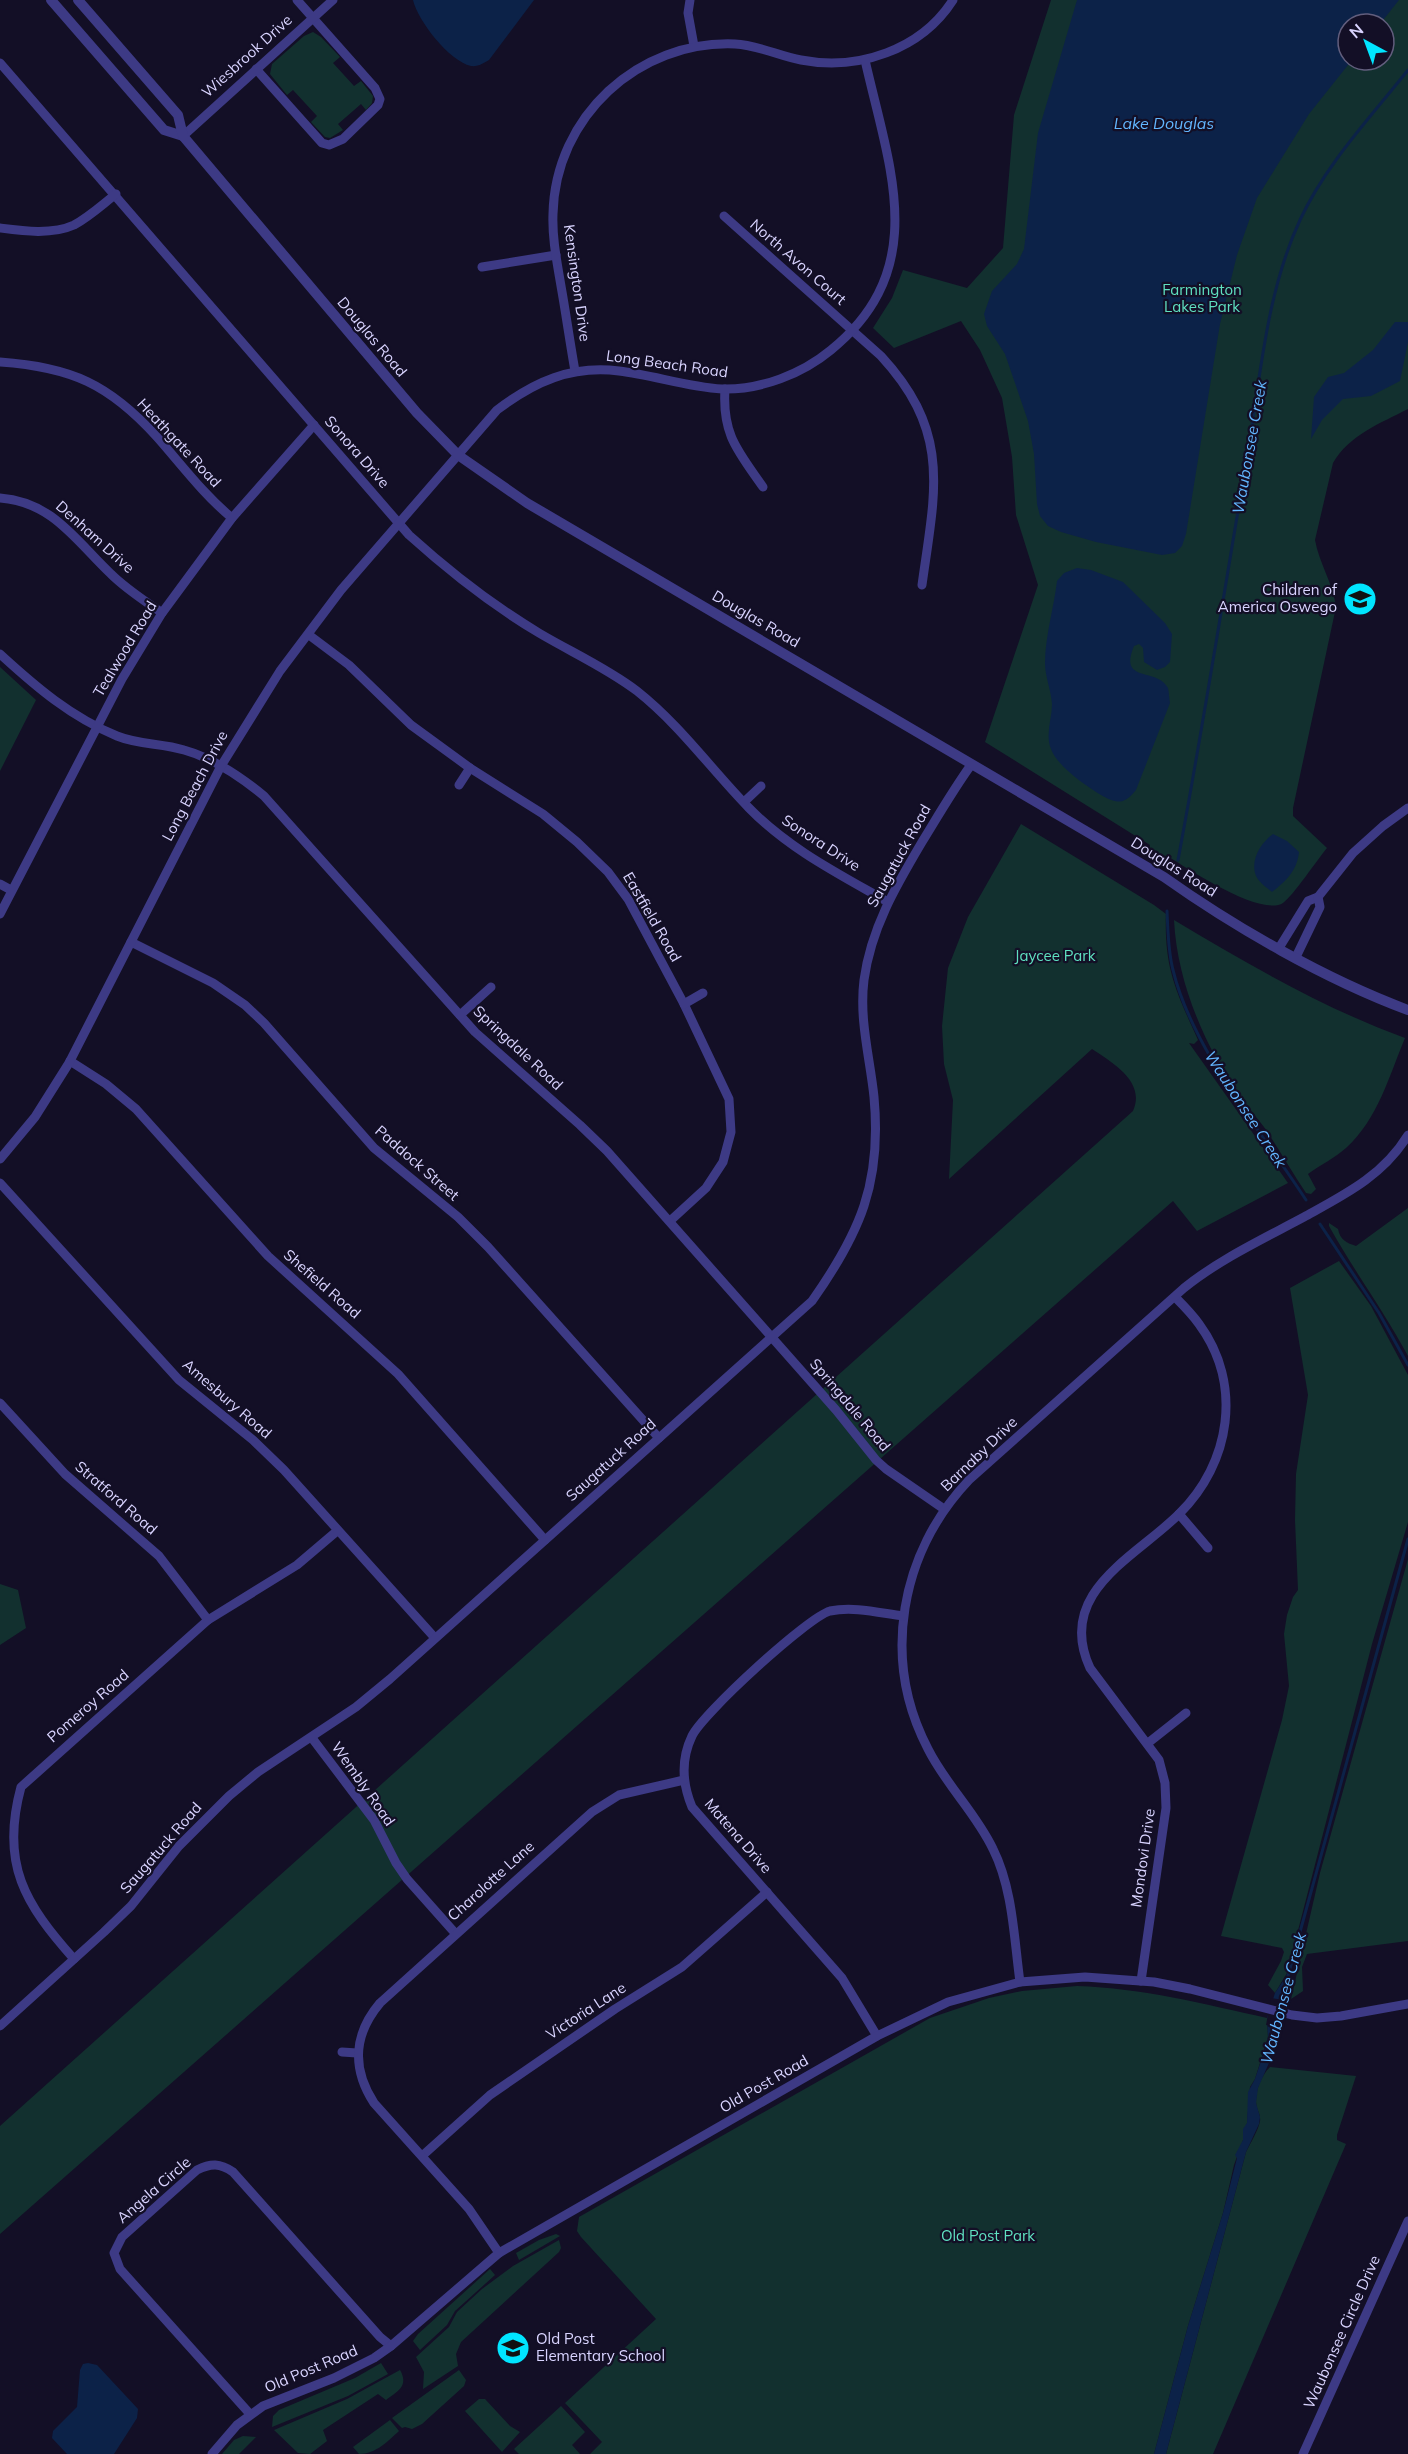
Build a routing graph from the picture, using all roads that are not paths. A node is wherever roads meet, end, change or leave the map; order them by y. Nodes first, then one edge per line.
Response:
1 (51, 0) edge
2 (78, 0) edge
3 (297, 0) edge
4 (333, 0) edge
5 (690, 0) edge
6 (953, 0) edge
7 (313, 18) junction
8 (694, 46) junction
9 (865, 60) junction
10 (0, 63) edge
11 (256, 69) junction
12 (183, 136) junction
13 (116, 194) junction
14 (724, 216) dead end
15 (0, 228) edge
16 (556, 255) junction
17 (482, 267) dead end
18 (853, 330) junction
19 (0, 362) edge
20 (575, 371) junction
21 (725, 389) junction
22 (314, 425) junction
23 (458, 455) junction
24 (763, 488) dead end
25 (0, 498) edge
26 (232, 518) junction
27 (399, 522) junction
28 (922, 585) dead end
29 (162, 613) junction
30 (309, 634) junction
31 (0, 654) edge
32 (97, 726) junction
33 (971, 765) junction
34 (221, 766) junction
35 (470, 768) junction
36 (459, 785) dead end
37 (762, 786) dead end
38 (744, 802) junction
39 (1408, 808) edge
40 (0, 884) edge
41 (11, 890) junction
42 (1318, 897) junction
43 (888, 902) junction
44 (0, 914) edge
45 (131, 942) junction
46 (1279, 948) junction
47 (1296, 957) junction
48 (491, 987) dead end
49 (703, 993) dead end
50 (684, 1004) junction
51 (1408, 1011) edge
52 (460, 1015) junction
53 (70, 1061) junction
54 (1408, 1135) edge
55 (0, 1159) edge
56 (0, 1183) edge
57 (670, 1221) junction
58 (1175, 1296) junction
59 (772, 1337) junction
60 (0, 1403) edge
61 (659, 1438) junction
62 (944, 1509) junction
63 (1179, 1514) junction
64 (337, 1531) junction
65 (544, 1540) junction
66 (1208, 1548) dead end
67 (903, 1616) junction
68 (208, 1620) junction
69 (435, 1638) junction
70 (1186, 1713) dead end
71 (312, 1738) junction
72 (1148, 1743) junction
73 (684, 1780) junction
74 (4, 1825) dead end
75 (9, 1877) dead end
76 (767, 1892) junction
77 (455, 1933) junction
78 (75, 1959) junction
79 (1141, 1981) junction
80 (1020, 1982) junction
81 (1408, 2004) edge
82 (0, 2026) edge
83 (877, 2036) junction
84 (342, 2052) dead end
85 (357, 2053) junction
86 (422, 2156) junction
87 (1408, 2221) edge
88 (499, 2253) junction
89 (391, 2346) junction
90 (250, 2414) junction
91 (212, 2454) edge
92 (1303, 2454) edge

1 - 12 street, Douglas Road
2 - 12 street, Douglas Road
3 - 7 street
4 - 7 street, Wiesbrook Drive
5 - 8 street
6 - 9 street, Kensington Drive
7 - 11 street, Wiesbrook Drive
7 - 11 street
8 - 9 street, Kensington Drive
8 - 16 street, Kensington Drive
9 - 18 street, Long Beach Road
10 - 13 street, Sonora Drive
11 - 12 street, Wiesbrook Drive
12 - 23 street, Douglas Road
13 - 15 street
13 - 22 street, Sonora Drive
14 - 18 street, North Avon Court
16 - 17 street
16 - 20 street, Kensington Drive
18 - 21 street, Long Beach Road
18 - 28 street, North Avon Court
19 - 26 street, Heathgate Road
20 - 21 street, Long Beach Road
20 - 23 street, Long Beach Road
21 - 24 street
22 - 26 street, Tealwood Road
22 - 27 street, Sonora Drive
23 - 27 street, Long Beach Drive
23 - 33 street, Douglas Road
25 - 29 street, Denham Drive
26 - 29 street, Tealwood Road
27 - 30 street, Long Beach Drive
27 - 38 street, Sonora Drive
29 - 32 street, Tealwood Road
30 - 34 street, Long Beach Drive
30 - 35 street, Eastfield Road
31 - 32 street, Springdale Road
32 - 34 street, Springdale Road
32 - 41 street, Tealwood Road
33 - 43 street, Saugatuck Road
33 - 46 street, Douglas Road
34 - 45 street, Long Beach Drive
34 - 52 street, Springdale Road
35 - 36 street
35 - 50 street, Eastfield Road
37 - 38 street
38 - 43 street, Sonora Drive
39 - 42 street
40 - 41 street
41 - 44 street, Tealwood Road
42 - 46 street
42 - 47 street
43 - 59 street, Saugatuck Road
45 - 53 street, Long Beach Drive
45 - 61 street, Paddock Street
46 - 47 street, Douglas Road
47 - 51 street, Douglas Road
48 - 52 street
49 - 50 street
50 - 57 street, Eastfield Road
52 - 57 street, Springdale Road
53 - 55 street, Long Beach Drive
53 - 65 street, Shefield Road
54 - 58 street, Barnaby Drive
56 - 64 street, Amesbury Road
57 - 59 street, Springdale Road
58 - 62 street, Barnaby Drive
58 - 63 street, Mondovi Drive
59 - 61 street, Saugatuck Road
59 - 62 street, Springdale Road
60 - 68 street, Stratford Road
61 - 65 street, Saugatuck Road
62 - 67 street, Barnaby Drive
63 - 66 street
63 - 72 street, Mondovi Drive
64 - 68 street, Pomeroy Road
64 - 69 street, Amesbury Road
65 - 69 street, Saugatuck Road
67 - 73 street, Matena Drive
67 - 80 street, Barnaby Drive
68 - 74 street, Pomeroy Road
69 - 71 street, Saugatuck Road
70 - 72 street
71 - 77 street, Wembly Road
71 - 78 street, Saugatuck Road
72 - 79 street, Mondovi Drive
73 - 76 street, Matena Drive
73 - 77 street, Charolotte Lane
75 - 78 street
76 - 83 street, Matena Drive
76 - 86 street, Victoria Lane
77 - 85 street, Charolotte Lane
78 - 82 street, Saugatuck Road
79 - 80 street, Old Post Road
79 - 81 street, Old Post Road
80 - 83 street, Old Post Road
83 - 88 street, Old Post Road
84 - 85 street
85 - 86 street, Charolotte Lane
86 - 88 street, Charolotte Lane
87 - 92 street, Waubonsee Circle Drive
88 - 89 street, Old Post Road
89 - 90 street, Old Post Road
89 - 90 street, Angela Circle
90 - 91 street, Old Post Road

